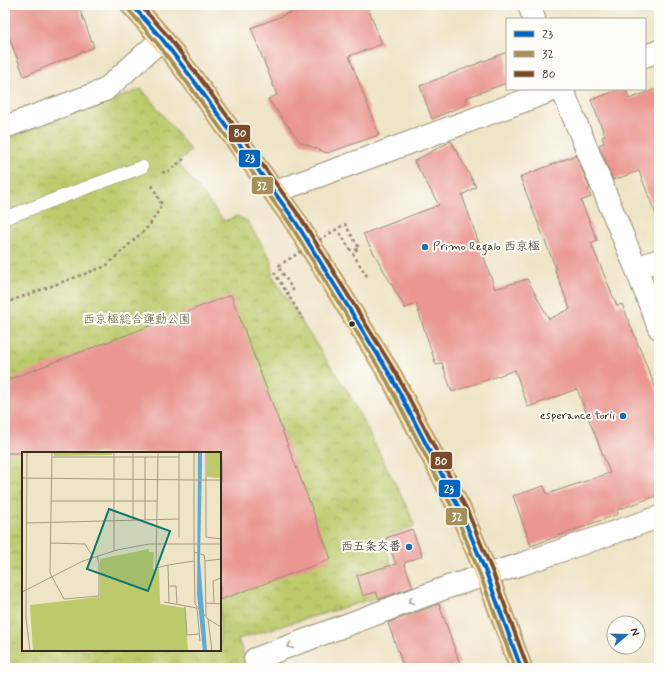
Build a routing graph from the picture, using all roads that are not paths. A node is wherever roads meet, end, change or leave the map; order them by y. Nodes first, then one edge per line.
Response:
1 (529, 5) edge
2 (135, 6) edge
3 (534, 18) edge
4 (162, 39) junction
5 (659, 51) edge
6 (646, 56) edge
7 (553, 90) edge
8 (562, 90) edge
9 (5, 127) edge
10 (142, 167) road end
11 (275, 192) junction
12 (5, 218) edge
13 (659, 260) edge
14 (636, 268) junction
15 (659, 328) edge
16 (659, 518) edge
17 (487, 575) junction
18 (260, 668) edge
19 (521, 668) edge

1 - 3 street
2 - 4 highway
4 - 9 street
4 - 11 highway
5 - 6 street
7 - 11 street
8 - 14 street
10 - 12 lane
11 - 17 highway
13 - 14 street
14 - 15 street
16 - 17 street
17 -> 18 street
17 - 19 highway

